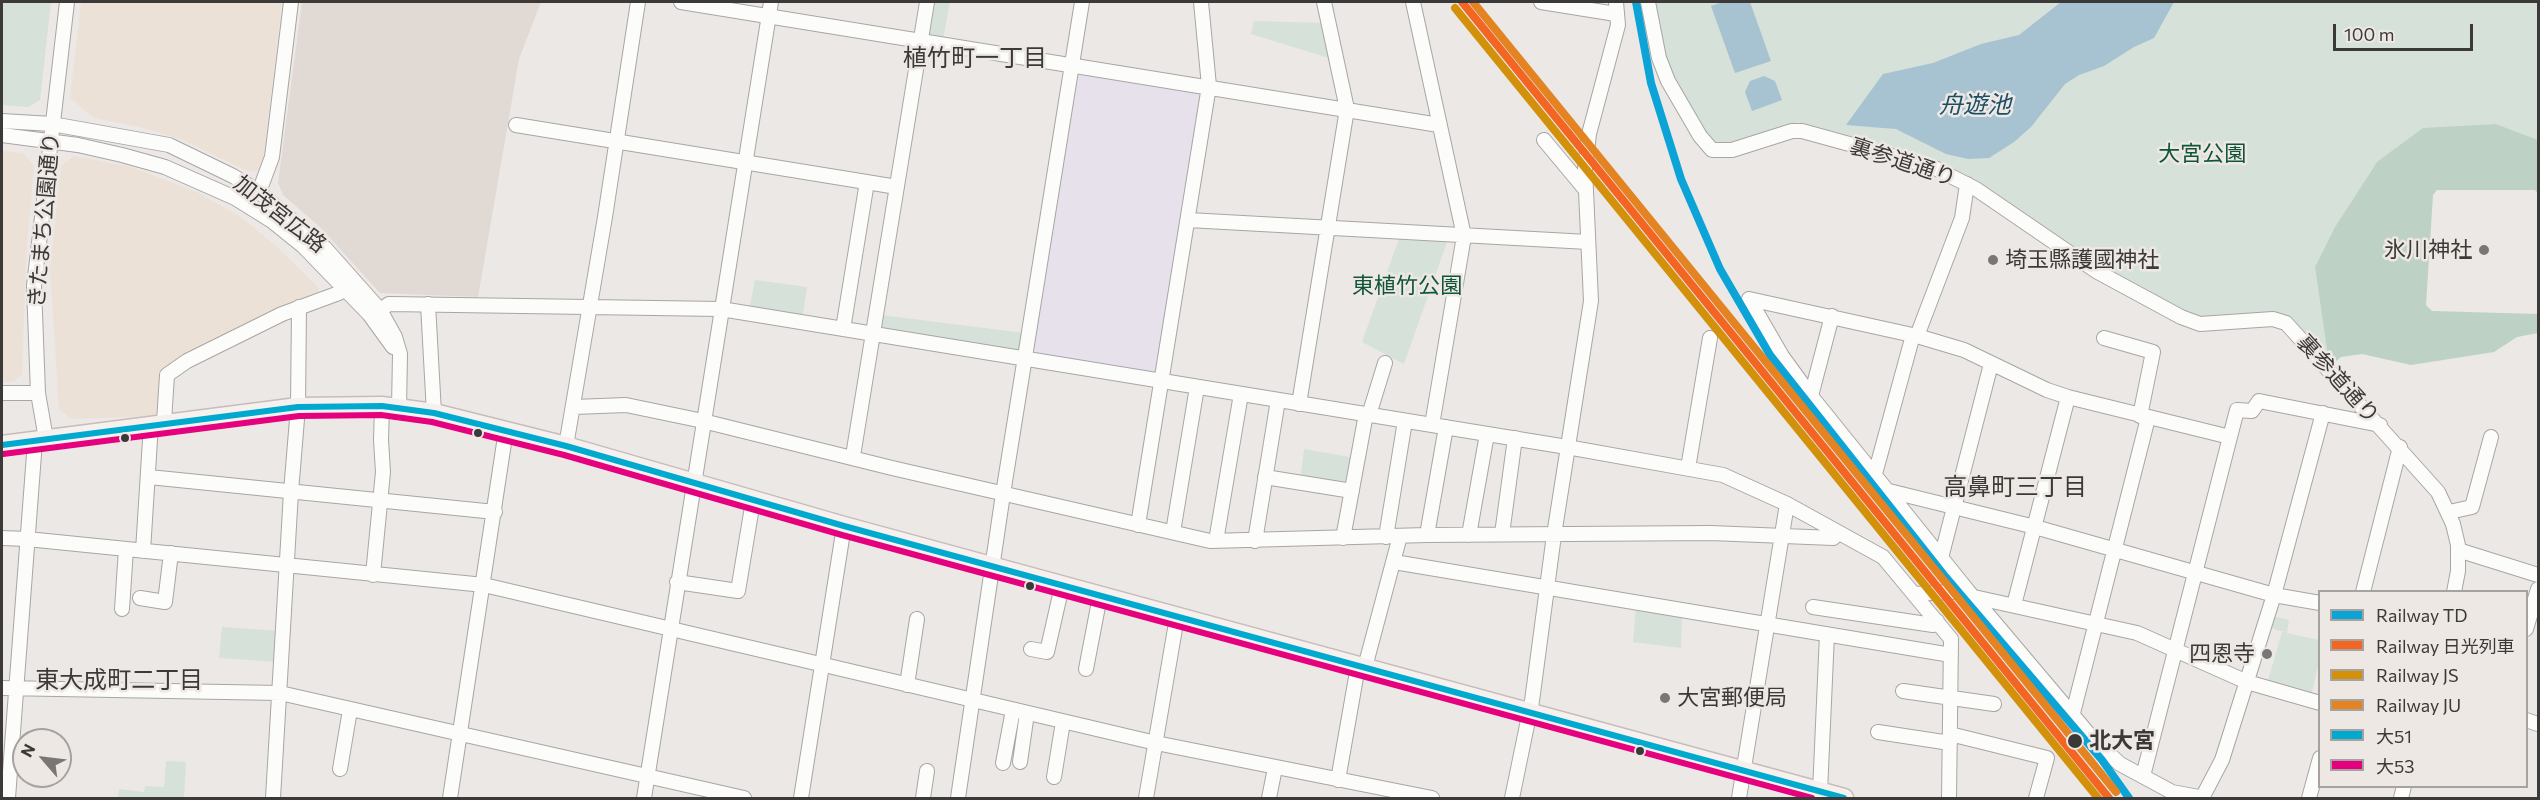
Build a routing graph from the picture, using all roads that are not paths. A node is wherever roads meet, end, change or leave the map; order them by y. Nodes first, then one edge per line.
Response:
1 (66, 2) edge
2 (291, 2) edge
3 (638, 2) edge
4 (681, 2) edge
5 (771, 2) edge
6 (927, 2) edge
7 (1082, 2) edge
8 (1201, 2) edge
9 (1324, 2) edge
10 (1413, 2) edge
11 (1543, 2) edge
12 (1648, 2) edge
13 (1616, 8) edge
14 (769, 16) junction
15 (920, 41) junction
16 (1071, 65) junction
17 (1209, 86) junction
18 (1347, 109) junction
19 (2, 121) edge
20 (52, 124) junction
21 (516, 125) dead end
22 (1439, 125) junction
23 (2, 135) edge
24 (1544, 140) dead end
25 (51, 141) junction
26 (617, 141) junction
27 (747, 163) junction
28 (867, 182) junction
29 (1967, 184) junction
30 (897, 187) junction
31 (1584, 188) junction
32 (259, 192) junction
33 (1188, 220) junction
34 (1328, 227) junction
35 (1464, 236) junction
36 (1588, 242) junction
37 (343, 287) junction
38 (428, 304) junction
39 (299, 307) junction
40 (589, 309) junction
41 (721, 309) junction
42 (380, 310) junction
43 (1832, 316) junction
44 (843, 329) junction
45 (873, 335) junction
46 (1915, 335) junction
47 (1710, 338) dead end
48 (2104, 338) dead end
49 (1024, 358) junction
50 (400, 359) junction
51 (1385, 363) dead end
52 (1991, 364) junction
53 (1161, 381) junction
54 (1197, 387) junction
55 (2, 393) edge
56 (38, 393) junction
57 (1241, 394) junction
58 (1811, 396) junction
59 (2068, 397) junction
60 (1278, 400) junction
61 (1299, 404) junction
62 (298, 407) junction
63 (390, 407) junction
64 (574, 408) junction
65 (434, 413) junction
66 (2323, 413) junction
67 (1367, 414) junction
68 (2144, 417) junction
69 (703, 421) junction
70 (1406, 421) junction
71 (158, 423) junction
72 (1439, 426) junction
73 (2380, 426) junction
74 (506, 430) junction
75 (1486, 434) junction
76 (2230, 437) junction
77 (2491, 437) dead end
78 (1515, 438) junction
79 (40, 440) junction
80 (2, 445) edge
81 (566, 446) junction
82 (1567, 447) junction
83 (2400, 447) junction
84 (853, 456) junction
85 (1688, 468) junction
86 (1875, 474) junction
87 (149, 477) junction
88 (1265, 477) junction
89 (694, 483) junction
90 (1352, 491) junction
91 (1889, 491) junction
92 (291, 492) junction
93 (1003, 494) junction
94 (380, 501) junction
95 (753, 501) junction
96 (1787, 504) junction
97 (1954, 506) junction
98 (495, 512) junction
99 (2449, 512) junction
100 (1138, 525) junction
101 (844, 526) junction
102 (2035, 527) junction
103 (1173, 532) junction
104 (1839, 533) junction
105 (1502, 534) junction
106 (1427, 535) junction
107 (1469, 535) junction
108 (1554, 535) junction
109 (1393, 536) junction
110 (1782, 537) junction
111 (2, 538) edge
112 (27, 538) junction
113 (1343, 538) junction
114 (1216, 541) junction
115 (1255, 541) junction
116 (126, 549) junction
117 (143, 550) junction
118 (2114, 550) junction
119 (2458, 550) junction
120 (171, 553) junction
121 (1941, 558) junction
122 (1394, 562) junction
123 (286, 565) junction
124 (992, 567) junction
125 (2195, 574) junction
126 (2538, 575) edge
127 (374, 576) junction
128 (677, 582) junction
129 (484, 585) junction
130 (1062, 586) junction
131 (1547, 588) junction
132 (2538, 589) edge
133 (2363, 590) edge
134 (2454, 590) edge
135 (1914, 594) junction
136 (1971, 594) junction
137 (2274, 595) junction
138 (1100, 596) junction
139 (140, 598) dead end
140 (2318, 603) edge
141 (2014, 605) junction
142 (1813, 607) dead end
143 (122, 609) dead end
144 (1857, 614) junction
145 (1177, 617) junction
146 (917, 619) dead end
147 (1937, 621) junction
148 (2528, 622) edge
149 (1768, 624) junction
150 (2096, 624) junction
151 (670, 629) junction
152 (1827, 634) junction
153 (1853, 639) junction
154 (1031, 649) dead end
155 (2176, 649) junction
156 (1951, 656) junction
157 (822, 663) junction
158 (1362, 667) junction
159 (1086, 669) dead end
160 (2247, 682) junction
161 (908, 685) junction
162 (2, 688) edge
163 (17, 689) junction
164 (1903, 691) dead end
165 (280, 693) junction
166 (1950, 698) junction
167 (972, 701) junction
168 (2318, 703) edge
169 (1994, 704) dead end
170 (350, 710) junction
171 (1020, 712) junction
172 (2073, 713) junction
173 (1529, 714) junction
174 (1063, 722) junction
175 (1878, 732) dead end
176 (460, 735) junction
177 (1950, 738) junction
178 (1156, 743) junction
179 (1020, 762) dead end
180 (2318, 762) edge
181 (1003, 763) dead end
182 (340, 768) dead end
183 (1275, 768) junction
184 (927, 771) dead end
185 (1744, 771) junction
186 (2143, 776) junction
187 (1054, 777) dead end
188 (647, 778) junction
189 (1338, 780) junction
190 (1820, 792) junction
191 (2, 797) edge
192 (1417, 797) edge
193 (10, 798) edge
194 (273, 798) edge
195 (450, 798) edge
196 (644, 798) edge
197 (744, 798) edge
198 (801, 798) edge
199 (922, 798) edge
200 (958, 798) edge
201 (1146, 798) edge
202 (1269, 798) edge
203 (1432, 798) edge
204 (1512, 798) edge
205 (1739, 798) edge
206 (1844, 798) edge
207 (1949, 798) edge
208 (2036, 798) edge
209 (2203, 798) edge
210 (2309, 798) edge

1 - 20 street, きたまち公園通り
2 - 32 street
3 - 26 street
4 - 14 street
5 - 14 street
6 - 15 street
7 - 16 street
8 - 17 street
9 - 18 street
10 - 22 street
11 - 13 street
12 - 29 street, 裏参道通り
13 - 31 street
14 - 15 street
14 - 27 street
15 - 16 street
15 - 30 street
16 - 17 street
16 - 49 street
17 - 18 street
17 - 33 street
18 - 22 street
18 - 34 street
19 - 20 street, 加茂宮広路
20 - 25 street, きたまち公園通り
20 - 32 street, 加茂宮広路
21 - 26 street
22 - 35 street
23 - 25 street, 加茂宮広路
24 - 31 street
25 - 37 street, 加茂宮広路
25 - 56 street, きたまち公園通り
26 - 27 street
26 - 40 street
27 - 28 street
27 - 41 street
28 - 30 street
28 - 44 street
29 - 46 street
29 - 73 street, 裏参道通り
30 - 45 street
31 - 36 street
32 - 42 street, 加茂宮広路
33 - 34 street
33 - 53 street
34 - 35 street
34 - 61 street
35 - 36 street
35 - 72 street
36 - 82 street
37 - 39 street
37 - 50 street, 加茂宮広路
38 - 40 street
38 - 42 street
38 - 65 street
39 - 62 street
39 - 71 street
40 - 41 street
40 - 64 street
41 - 44 street
41 - 69 street
42 - 50 street, 加茂宮広路
43 - 46 street
43 - 58 street
43 - 58 street
44 - 45 street
45 - 49 street
45 - 84 street
46 - 52 street
46 - 86 street
47 - 85 street
48 - 68 street
49 - 53 street
49 - 93 street
50 - 63 street, 加茂宮広路
51 - 67 street
52 - 59 street
52 - 97 street
53 - 54 street
53 - 100 street
54 - 57 street
54 - 103 street
55 - 56 street
56 - 79 street, きたまち公園通り
57 - 60 street
57 - 114 street
58 - 86 street
59 - 68 street
59 - 102 street
60 - 61 street
60 - 88 street
61 - 67 street
62 - 63 main road
62 - 71 main road
62 - 92 street
63 - 65 main road
63 - 94 street, 加茂宮広路
64 - 69 street
64 - 81 street
65 - 74 main road
66 - 73 street
66 - 76 street
66 - 137 street
67 - 70 street
67 - 90 street
68 - 76 street
68 - 118 street
69 - 84 street
69 - 89 street
70 - 72 street
70 - 109 street
71 - 79 main road
71 - 87 street
72 - 75 street
72 - 106 street
73 - 83 street, 裏参道通り
74 - 81 main road
74 - 98 street
75 - 78 street
75 - 107 street
76 - 125 street
77 - 99 street
78 - 82 street
78 - 105 street
79 - 80 main road
79 - 112 street, きたまち公園通り
81 - 89 main road
82 - 85 street
82 - 108 street
83 - 99 street, 裏参道通り
83 - 133 street
84 - 93 street
85 - 96 street
86 - 91 street
87 - 92 street
87 - 117 street
88 - 90 street
88 - 115 street
89 - 95 main road
89 - 128 street
90 - 113 street
91 - 97 street
91 - 121 street
92 - 94 street
92 - 123 street
93 - 100 street
93 - 124 street
94 - 98 street
94 - 127 street, 加茂宮広路
95 - 101 main road
95 - 128 street
96 - 104 street
96 - 110 street
97 - 102 street
97 - 121 street
98 - 129 street
99 - 119 street, 裏参道通り
100 - 103 street
101 - 124 main road
101 - 157 street
102 - 118 street
102 - 141 street
103 - 114 street
104 - 110 street
104 - 135 street
105 - 107 street
105 - 108 street
106 - 107 street
106 - 109 street
108 - 110 street
108 - 131 street
109 - 113 street
109 - 122 street
110 - 149 street
111 - 112 street
112 - 116 street
112 - 163 street, きたまち公園通り
113 - 115 street
114 - 115 street
116 - 117 street
116 - 143 street
117 - 120 street
118 - 125 street
118 - 150 street
119 - 126 street
119 - 134 street, 裏参道通り
120 - 123 street
120 - 139 street
121 - 136 street
122 - 131 street
122 - 158 street
123 - 127 street
123 - 165 street
124 - 130 main road
124 - 167 street
125 - 137 street
125 - 155 street
127 - 129 street
128 - 151 street
129 - 151 street
129 - 176 street
130 - 138 main road
130 - 154 street
131 - 149 street
131 - 173 street
132 - 148 street
135 - 136 street
135 - 147 street
136 - 141 street
136 - 172 street
137 - 140 street
137 - 160 street
138 - 145 main road
138 - 159 street
141 - 150 street
142 - 144 street
144 - 147 street
144 - 153 street
145 - 158 main road
145 - 178 street
146 - 161 street
147 - 156 street
149 - 152 street
149 - 185 street
150 - 155 street
150 - 172 street
151 - 157 street
151 - 188 street
152 - 153 street
152 - 190 street
153 - 156 street
155 - 160 street
155 - 186 street
156 - 166 street
157 - 161 street
157 - 198 street
158 - 173 main road
158 - 189 street
160 - 168 street
160 - 209 street
161 - 167 street
162 - 163 street
163 - 165 street
163 - 193 street, きたまち公園通り
164 - 166 street
165 - 170 street
165 - 194 street
166 - 169 street
166 - 177 street
167 - 171 street
167 - 200 street
170 - 176 street
170 - 182 street
171 - 174 street
171 - 179 street
171 - 181 street
172 - 186 street
173 - 185 main road
173 - 204 street
174 - 178 street
174 - 187 street
175 - 177 street
176 - 188 street
176 - 195 street
177 - 207 street
177 - 208 street
178 - 183 street
178 - 201 street
180 - 210 street
183 - 189 street
183 - 202 street
184 - 199 street
185 - 190 main road
185 - 205 street
186 - 209 street
188 - 196 street
188 - 197 street
189 - 192 street
190 - 206 main road
191 - 193 street
192 - 203 street

